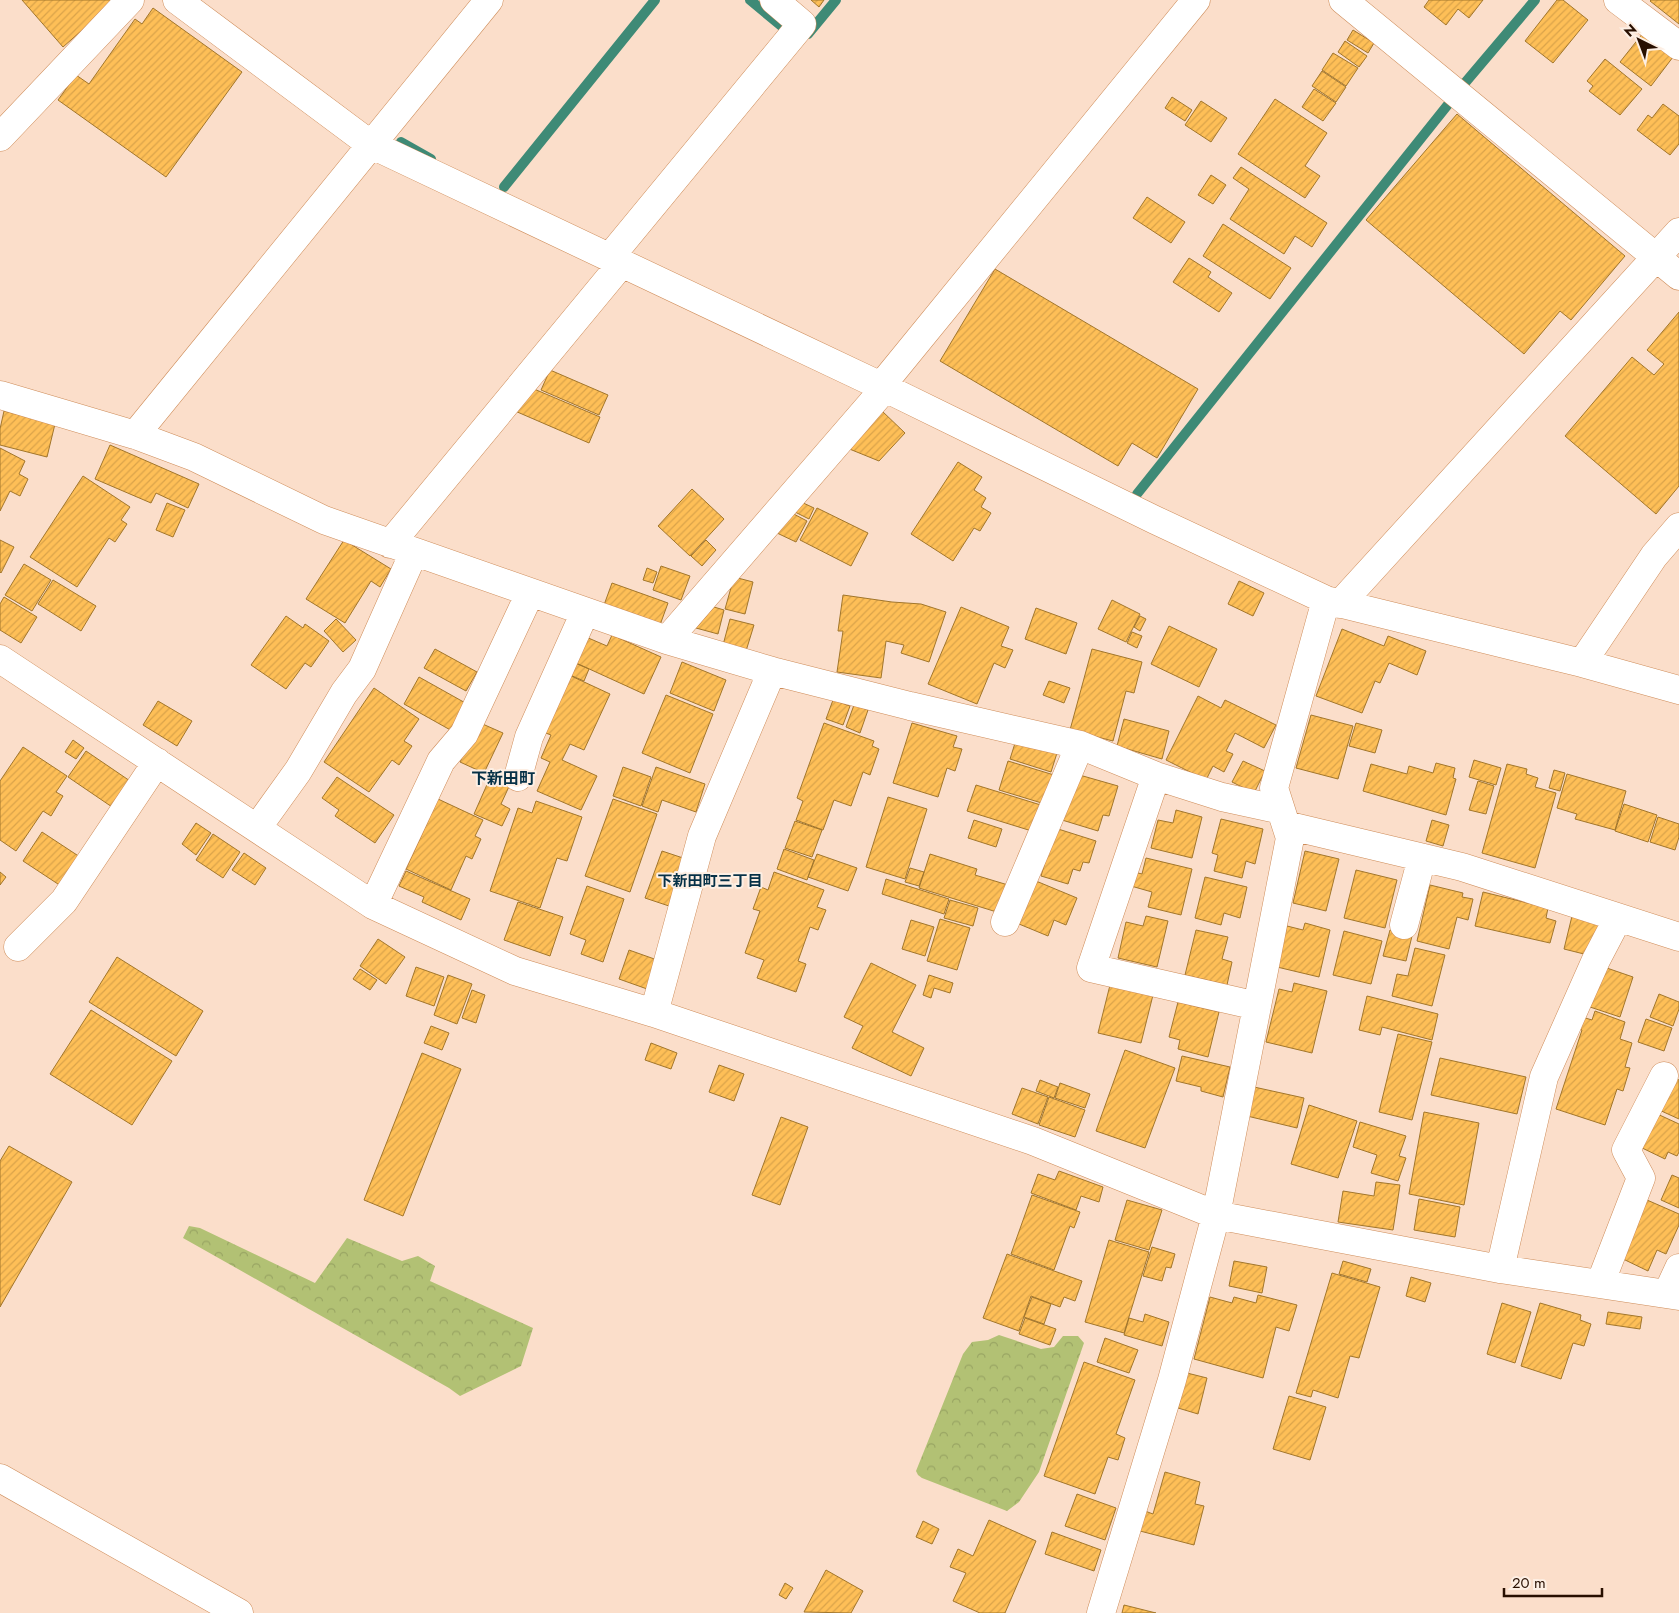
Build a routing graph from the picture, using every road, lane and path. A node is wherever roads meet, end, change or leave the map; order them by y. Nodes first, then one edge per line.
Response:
1 (130, 0) edge
2 (177, 0) edge
3 (489, 0) edge
4 (774, 0) edge
5 (1196, 0) edge
6 (1343, 0) edge
7 (1618, 0) edge
8 (1679, 46) edge
9 (0, 137) edge
10 (370, 144) junction
11 (1679, 232) edge
12 (1656, 257) junction
13 (616, 260) junction
14 (1679, 276) edge
15 (883, 387) junction
16 (0, 395) edge
17 (135, 435) junction
18 (1679, 527) edge
19 (402, 548) junction
20 (530, 593) junction
21 (1333, 602) junction
22 (586, 612) junction
23 (667, 640) junction
24 (0, 659) edge
25 (1582, 663) junction
26 (772, 672) junction
27 (1679, 690) edge
28 (1080, 745) junction
29 (157, 762) junction
30 (1156, 776) junction
31 (518, 777) dead end
32 (1283, 818) junction
33 (257, 828) junction
34 (1422, 858) junction
35 (374, 904) junction
36 (1618, 918) junction
37 (1005, 922) dead end
38 (1404, 925) dead end
39 (1679, 937) edge
40 (18, 947) dead end
41 (1257, 1006) junction
42 (654, 1014) junction
43 (1664, 1076) dead end
44 (1216, 1215) junction
45 (1679, 1268) edge
46 (1500, 1269) junction
47 (1600, 1284) junction
48 (1673, 1295) edge
49 (0, 1478) edge
50 (239, 1613) edge
51 (1101, 1613) edge

1 - 9 street
2 - 10 street
3 - 10 street
4 - 13 street
5 - 15 street
6 - 12 street
7 - 8 street
10 - 13 street
10 - 17 street
11 - 12 street
12 - 14 street
12 - 21 street
13 - 15 street
13 - 19 street
15 - 21 street
15 - 23 street
16 - 17 street
17 - 19 street
18 - 25 street
19 - 20 street
19 - 33 street
20 - 22 street
20 - 35 street
21 - 25 street
21 - 32 street
22 - 23 street
22 - 31 street
23 - 26 street
24 - 29 street
25 - 27 street
26 - 28 street
26 - 42 street
28 - 30 street
28 - 37 street
29 - 33 street
29 - 40 street
30 - 32 street
30 - 41 street
32 - 34 street
32 - 41 street
33 - 35 street
34 - 36 street
34 - 38 street
35 - 42 street
36 - 39 street
36 - 46 street
41 - 44 street
42 - 44 street
43 - 47 street
44 - 46 street
44 - 51 street
45 - 48 street
46 - 47 street
47 - 48 street
49 - 50 street

